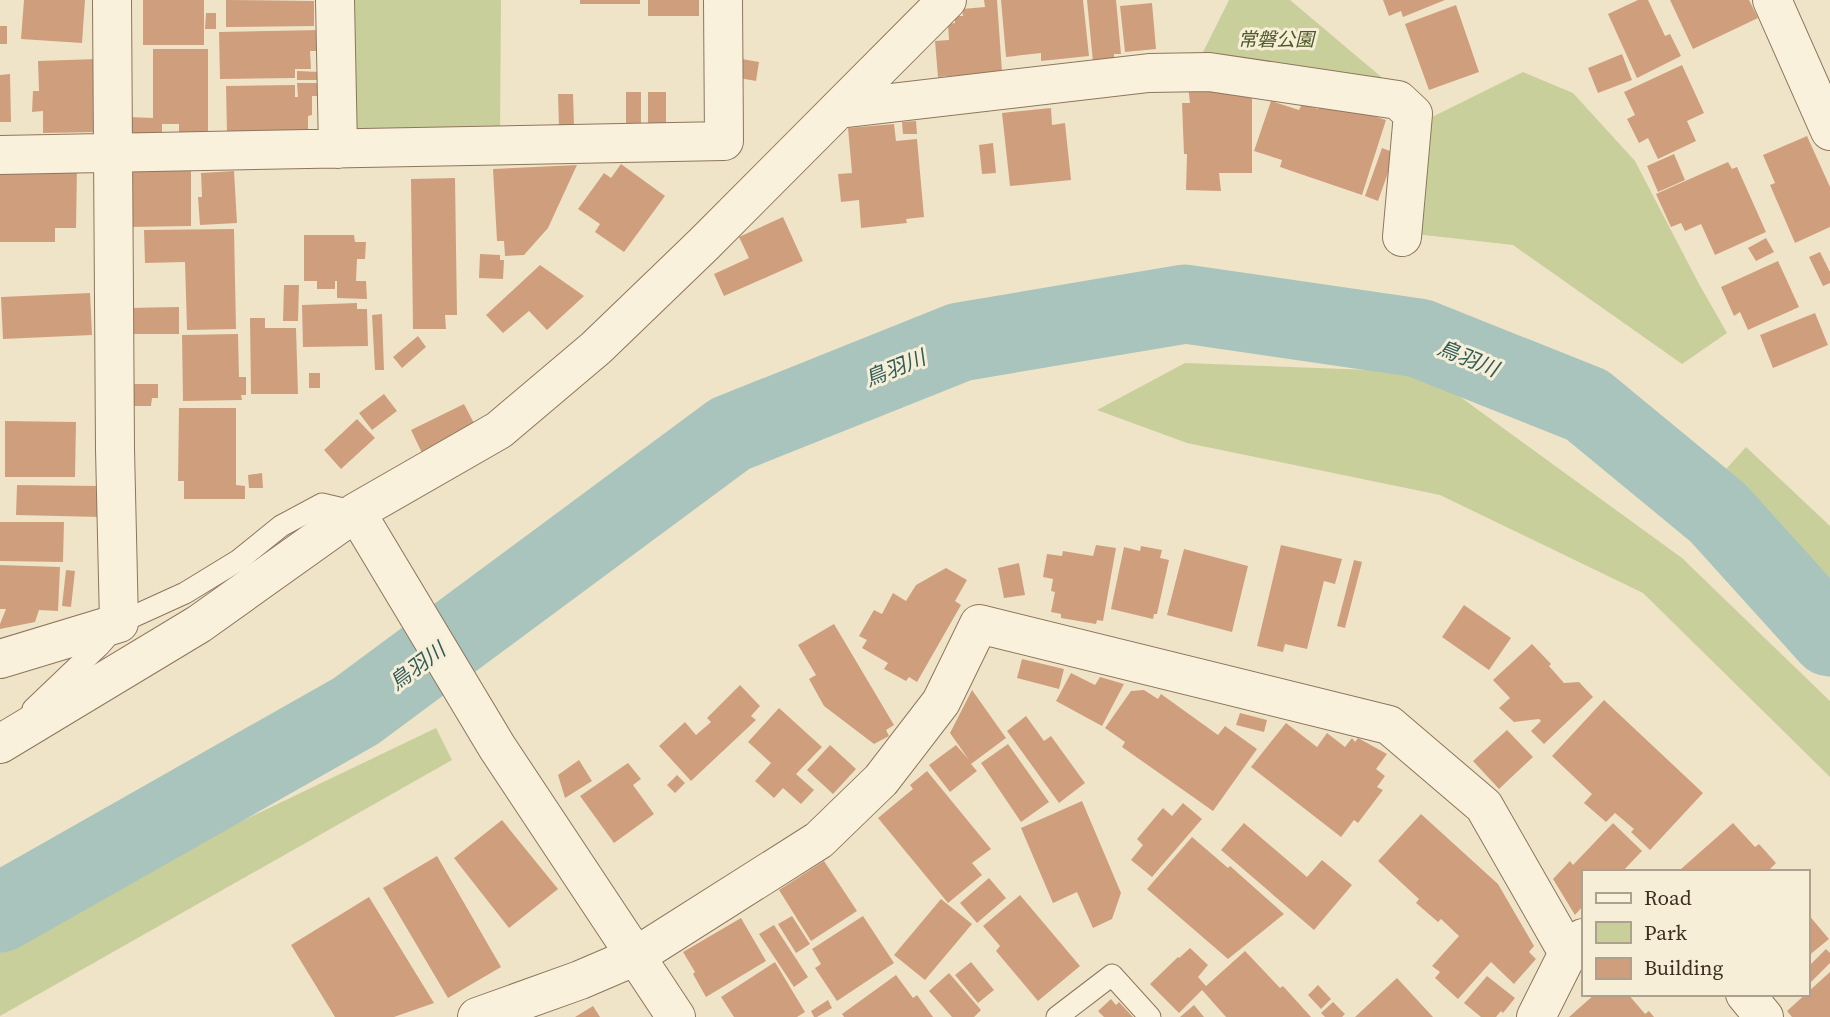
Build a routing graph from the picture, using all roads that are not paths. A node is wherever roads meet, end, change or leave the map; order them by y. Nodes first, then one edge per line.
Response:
1 (112, 0) edge
2 (334, 0) edge
3 (723, 0) edge
4 (947, 0) edge
5 (1772, 0) edge
6 (839, 109) junction
7 (1830, 131) edge
8 (338, 149) junction
9 (113, 153) junction
10 (0, 155) edge
11 (1402, 237) dead end
12 (359, 518) junction
13 (119, 624) junction
14 (0, 659) edge
15 (6, 740) edge
16 (1575, 946) edge
17 (636, 956) junction
18 (1747, 996) edge
19 (477, 1017) edge
20 (676, 1017) edge
21 (1057, 1017) edge
22 (1150, 1017) edge
23 (1536, 1017) edge
24 (1764, 1017) edge

1 - 9 street
2 - 8 street
3 - 8 street
4 - 6 street
5 - 7 street
6 - 11 street
6 - 12 street
8 - 9 street
9 - 10 street
9 - 13 street
12 - 13 lane
12 - 15 street
12 - 17 street
13 - 14 street
13 - 15 lane
16 - 17 street
16 - 23 street
17 - 19 street
17 - 20 street
18 - 24 street
21 - 22 lane

